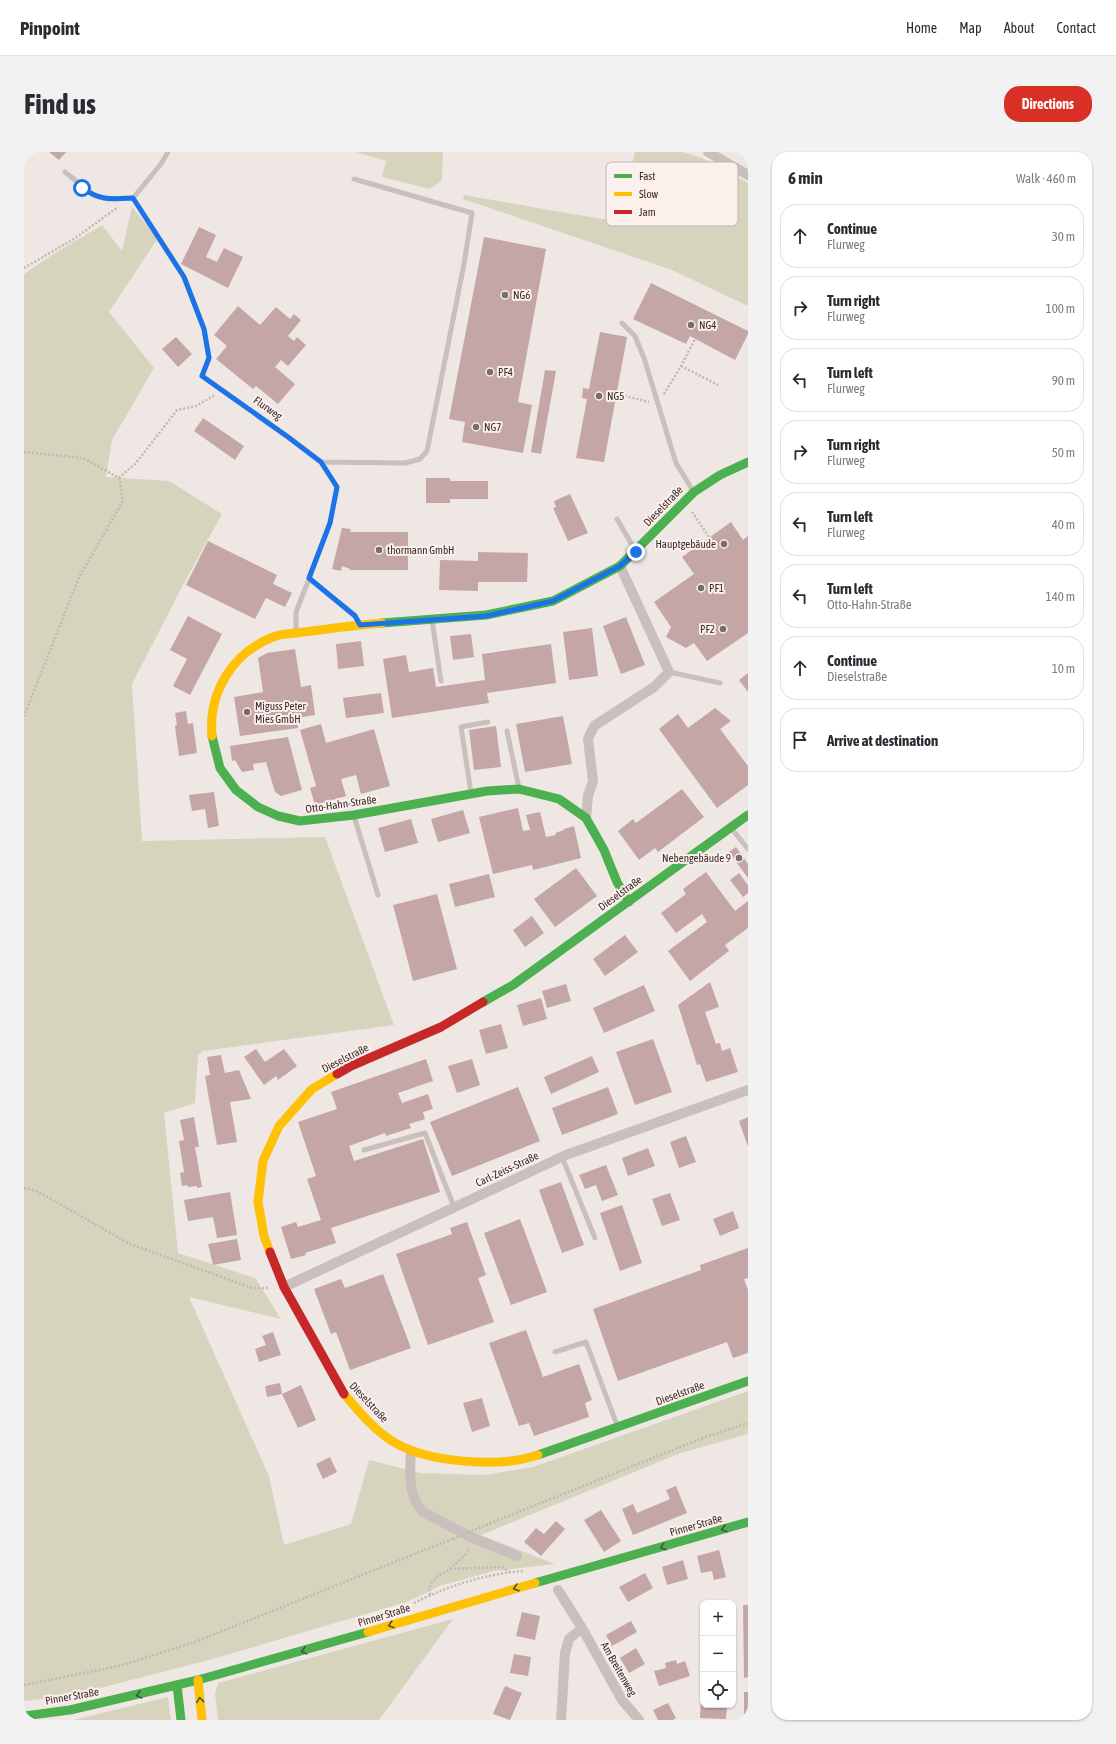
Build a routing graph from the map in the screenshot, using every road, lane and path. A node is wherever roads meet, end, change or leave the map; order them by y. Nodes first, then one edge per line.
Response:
1 (168, 152) edge
2 (708, 152) edge
3 (726, 162) edge
4 (738, 168) edge
5 (65, 172) dead end
6 (748, 174) edge
7 (354, 179) dead end
8 (133, 198) junction
9 (24, 268) edge
10 (622, 323) dead end
11 (695, 339) dead end
12 (681, 366) junction
13 (720, 386) dead end
14 (222, 390) junction
15 (617, 394) dead end
16 (658, 404) junction
17 (24, 452) edge
18 (321, 462) junction
19 (748, 462) edge
20 (119, 478) junction
21 (694, 492) junction
22 (684, 502) junction
23 (617, 519) dead end
24 (709, 537) dead end
25 (636, 552) junction
26 (620, 566) junction
27 (309, 578) junction
28 (432, 619) junction
29 (360, 625) junction
30 (296, 632) junction
31 (669, 672) junction
32 (441, 681) dead end
33 (720, 683) dead end
34 (24, 716) edge
35 (488, 722) dead end
36 (507, 731) dead end
37 (519, 789) junction
38 (472, 794) junction
39 (748, 814) edge
40 (354, 815) junction
41 (586, 818) junction
42 (731, 827) junction
43 (748, 849) edge
44 (378, 895) dead end
45 (629, 902) junction
46 (748, 1090) edge
47 (364, 1150) dead end
48 (562, 1157) junction
49 (24, 1188) edge
50 (454, 1207) junction
51 (595, 1238) dead end
52 (284, 1287) junction
53 (555, 1352) dead end
54 (748, 1382) edge
55 (748, 1423) edge
56 (618, 1428) junction
57 (411, 1451) junction
58 (748, 1522) edge
59 (475, 1539) junction
60 (517, 1556) dead end
61 (450, 1569) junction
62 (524, 1571) dead end
63 (510, 1572) junction
64 (440, 1590) dead end
65 (558, 1590) dead end
66 (430, 1595) dead end
67 (582, 1628) junction
68 (198, 1680) junction
69 (24, 1685) edge
70 (176, 1686) junction
71 (24, 1716) edge
72 (181, 1720) edge
73 (202, 1720) edge
74 (561, 1720) edge
75 (639, 1720) edge

1 - 8 lane
2 - 3 street
4 - 6 street
5 - 8 lane
7 - 18 lane
8 - 9 path
8 - 14 lane, Flurweg
10 - 16 lane
11 - 12 path
12 - 13 path
12 - 16 path
14 - 18 lane, Flurweg
14 - 20 path
15 - 16 path
16 - 21 lane
17 - 20 path
18 - 27 lane, Flurweg
19 - 21 street, Dieselstraße
20 - 34 path
21 - 22 street, Dieselstraße
22 - 24 path
22 - 25 street, Dieselstraße
23 - 25 lane
25 - 26 street, Dieselstraße
26 - 28 street, Otto-Hahn-Straße
26 - 31 street
27 - 29 lane
27 - 30 lane, Flurweg
28 - 29 street, Otto-Hahn-Straße
28 - 32 lane
29 - 30 street, Otto-Hahn-Straße
30 - 40 street, Otto-Hahn-Straße
31 - 33 lane
31 - 41 street
35 - 38 lane
36 - 37 lane
37 - 38 street, Otto-Hahn-Straße
37 - 41 street, Otto-Hahn-Straße
38 - 40 street, Otto-Hahn-Straße
39 - 42 street, Dieselstraße
40 - 44 lane
41 - 45 street, Otto-Hahn-Straße
42 - 43 lane
42 - 45 street, Dieselstraße
45 - 52 street, Dieselstraße
46 - 48 street, Carl-Zeiss-Straße
47 - 50 lane
48 - 50 street, Carl-Zeiss-Straße
48 - 51 lane
49 - 52 path
50 - 52 street, Carl-Zeiss-Straße
52 - 57 street, Dieselstraße
53 - 56 lane
54 - 56 street, Dieselstraße
55 - 69 path, bridge
56 - 57 street, Dieselstraße
57 - 59 street
58 -> 68 street, Pinner Straße
59 - 60 street
59 - 61 path
61 - 63 path
61 - 66 path
62 - 63 path
63 - 64 path
65 - 67 street, Am Breitenweg
67 - 74 street
67 - 75 street, Am Breitenweg
68 - 70 street, Pinner Straße
73 -> 68 street
70 -> 71 street, Pinner Straße
70 - 72 street

